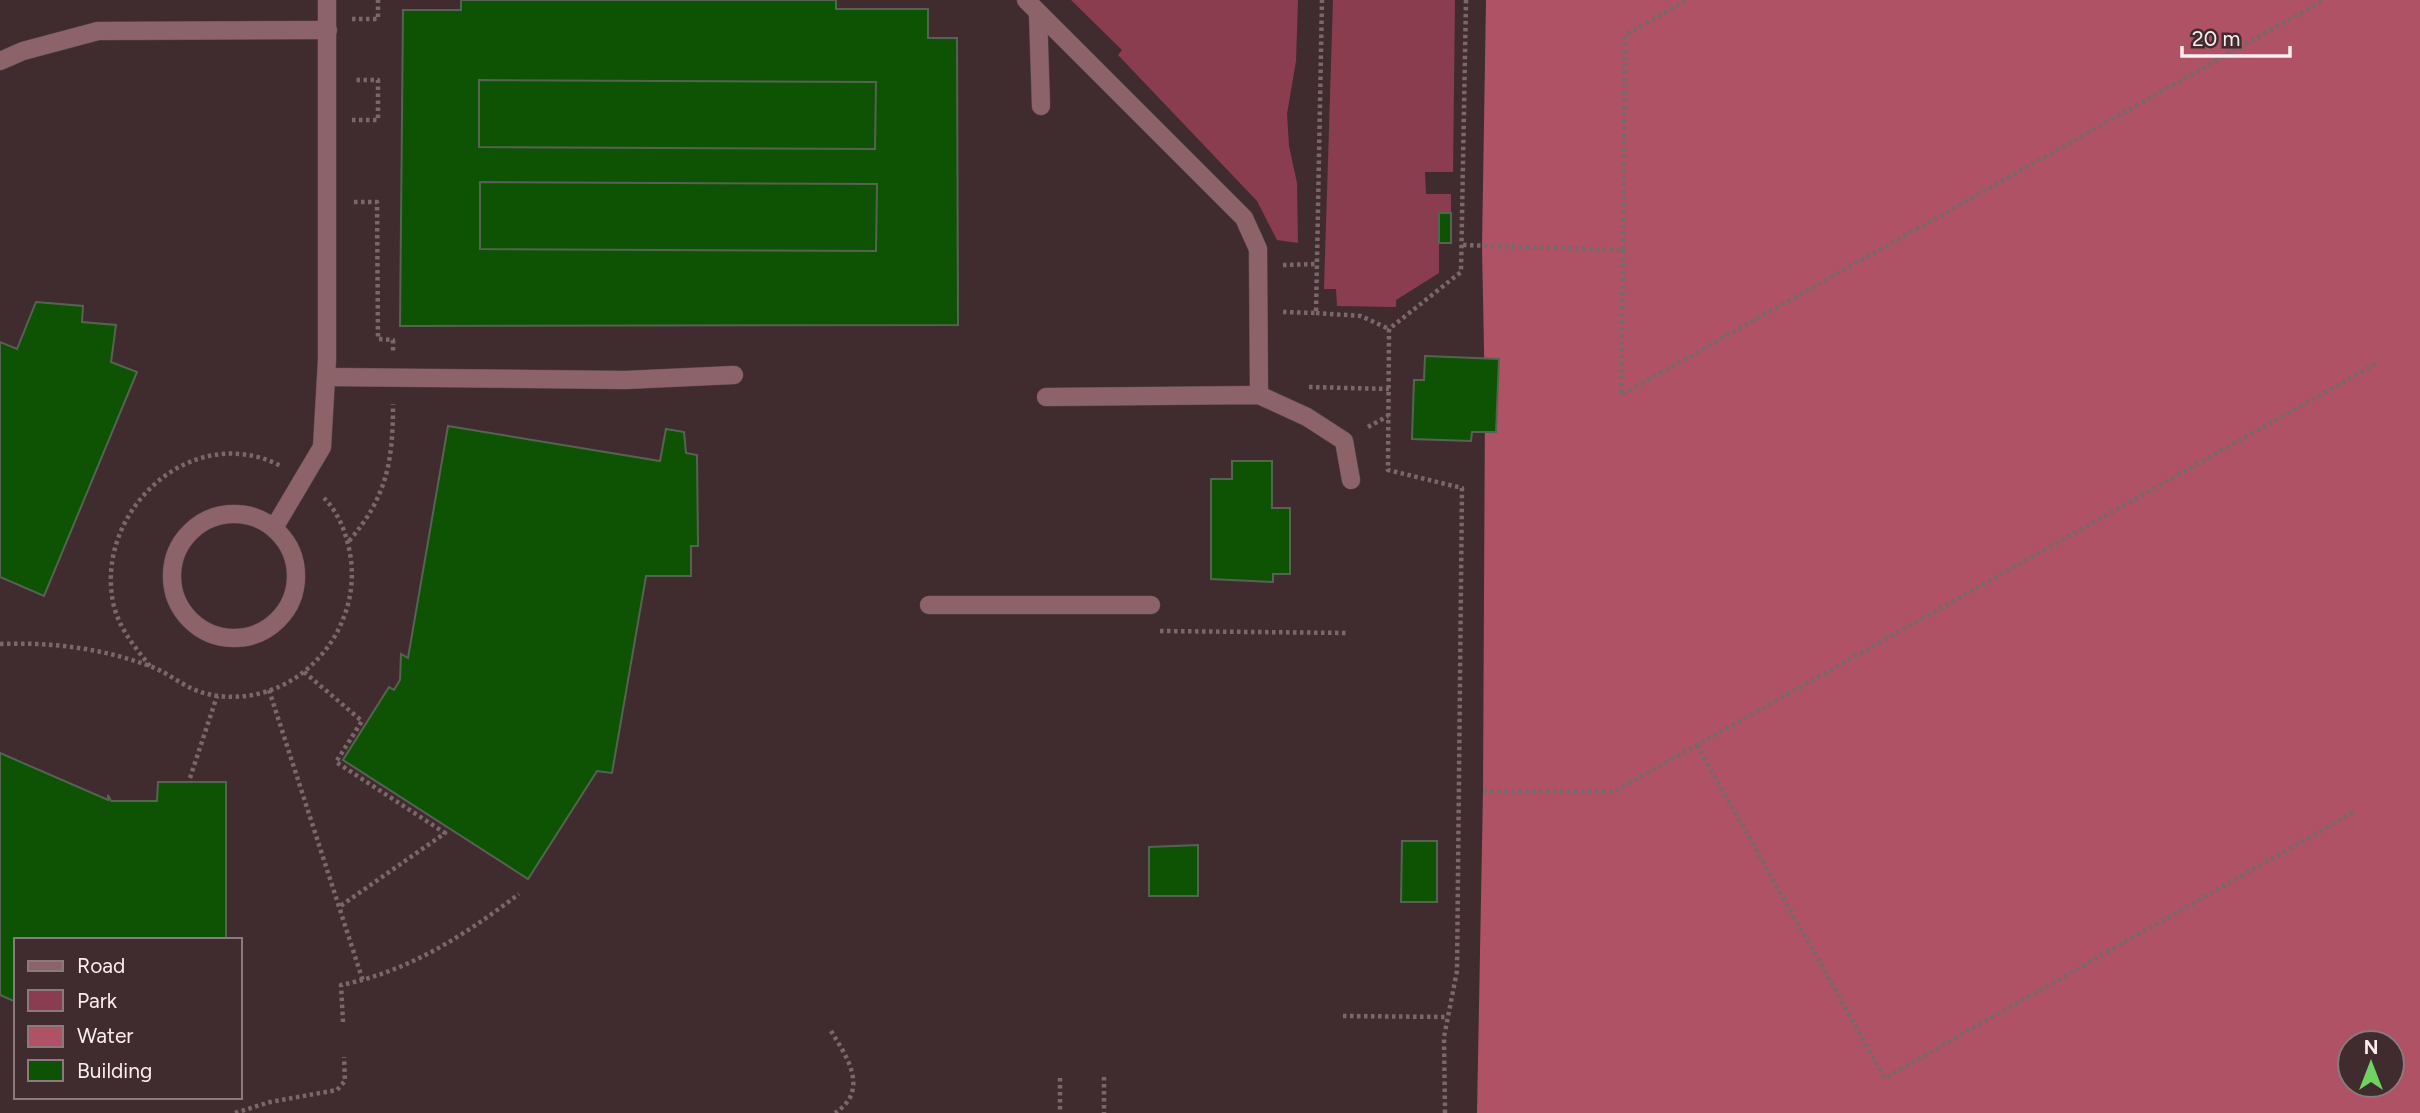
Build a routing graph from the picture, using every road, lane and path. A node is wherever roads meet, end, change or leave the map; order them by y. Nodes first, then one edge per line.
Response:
1 (327, 0) edge
2 (378, 0) edge
3 (1322, 0) edge
4 (1466, 0) edge
5 (1687, 0) edge
6 (2324, 0) edge
7 (1032, 6) edge
8 (328, 30) junction
9 (351, 31) dead end
10 (0, 61) edge
11 (351, 68) dead end
12 (1041, 106) dead end
13 (352, 133) dead end
14 (352, 192) dead end
15 (1463, 245) junction
16 (1622, 250) junction
17 (1316, 313) junction
18 (1282, 323) dead end
19 (1389, 329) junction
20 (2379, 362) dead end
21 (734, 375) dead end
22 (327, 377) junction
23 (393, 377) junction
24 (1298, 387) dead end
25 (1389, 389) junction
26 (1258, 395) junction
27 (1046, 397) dead end
28 (304, 478) junction
29 (1351, 480) dead end
30 (274, 528) junction
31 (349, 541) junction
32 (929, 605) dead end
33 (1151, 605) dead end
34 (1151, 631) dead end
35 (1348, 633) dead end
36 (0, 644) edge
37 (150, 666) junction
38 (304, 672) junction
39 (269, 690) junction
40 (217, 696) junction
41 (1697, 745) junction
42 (191, 778) dead end
43 (1483, 790) dead end
44 (2354, 812) dead end
45 (519, 894) dead end
46 (339, 907) junction
47 (363, 981) junction
48 (1343, 1016) dead end
49 (1448, 1017) junction
50 (342, 1022) dead end
51 (831, 1031) dead end
52 (344, 1057) dead end
53 (1104, 1077) dead end
54 (1060, 1078) dead end
55 (234, 1113) edge
56 (835, 1113) edge
57 (1060, 1113) edge
58 (1104, 1113) edge
59 (1445, 1113) edge

1 - 8 lane
2 - 9 path
3 - 17 path
4 - 15 path
5 - 16 path
6 - 16 path
7 - 12 lane
7 - 26 lane
8 - 10 lane
8 - 22 lane
11 - 13 path
14 - 23 path
15 - 16 path
15 - 19 path
17 - 18 path
17 - 19 path
19 - 25 path
20 - 41 path
21 - 23 lane
22 - 23 lane
22 - 28 lane
23 - 31 path
24 - 25 path
25 - 49 path
26 - 27 lane
26 - 29 lane
28 - 30 lane
28 - 31 path
28 - 37 path
30 - 30 lane
31 - 38 path
32 - 33 lane
34 - 35 path
36 - 37 path
37 - 40 path
38 - 39 path
38 - 46 path
39 - 40 path
39 - 46 path
40 - 42 path
41 - 43 path
41 - 44 path
45 - 47 path
46 - 47 path
47 - 50 path
48 - 49 path
49 - 59 path
51 - 56 path
52 - 55 path
53 - 58 path
54 - 57 path

